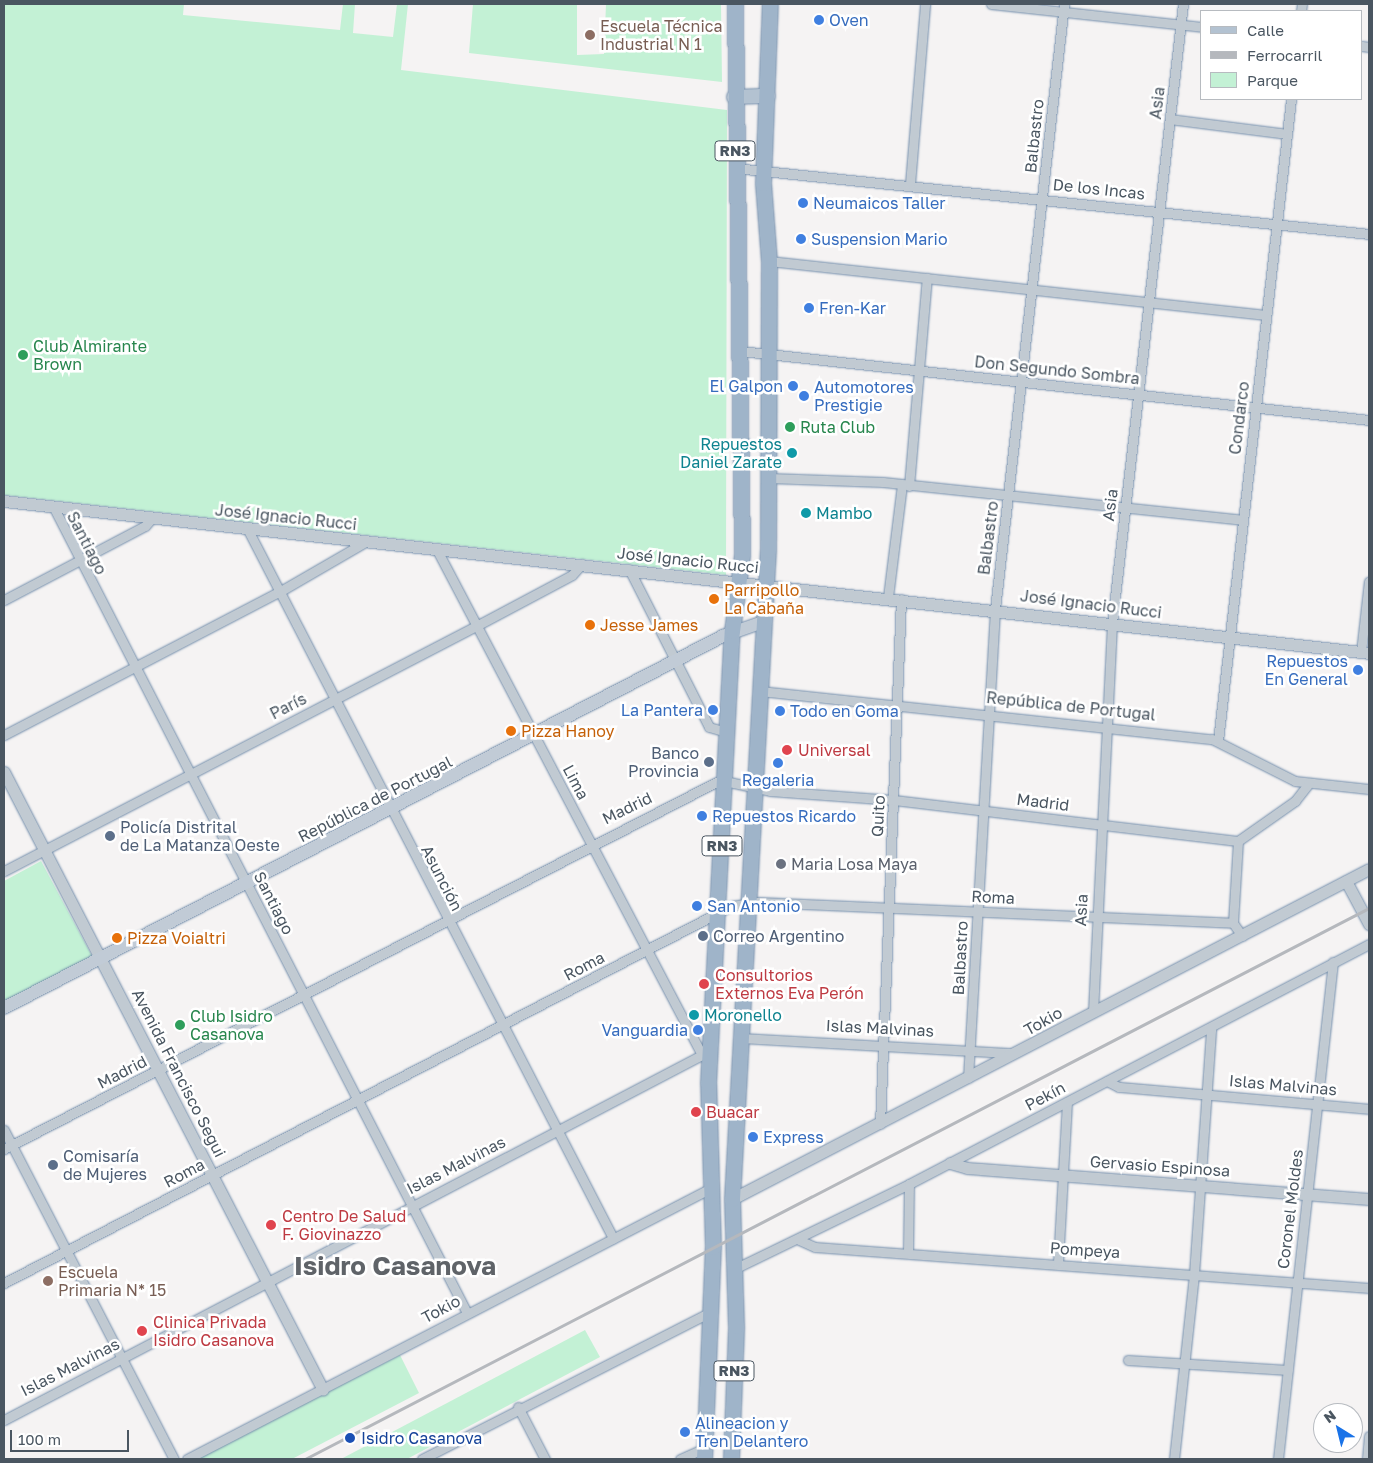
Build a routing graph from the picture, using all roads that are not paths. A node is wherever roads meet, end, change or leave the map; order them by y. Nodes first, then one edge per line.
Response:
1 (735, 4) edge
2 (770, 4) edge
3 (925, 4) edge
4 (991, 4) edge
5 (1183, 4) edge
6 (1064, 8) edge
7 (1181, 25) junction
8 (1200, 27) edge
9 (768, 96) junction
10 (734, 97) junction
11 (1291, 100) edge
12 (1170, 119) junction
13 (1288, 134) junction
14 (735, 168) junction
15 (763, 168) junction
16 (910, 184) junction
17 (1042, 198) junction
18 (1160, 211) junction
19 (1276, 224) junction
20 (1369, 234) edge
21 (769, 261) junction
22 (927, 278) junction
23 (1032, 291) junction
24 (1150, 303) junction
25 (1266, 315) junction
26 (744, 351) junction
27 (770, 352) junction
28 (919, 371) junction
29 (1021, 380) junction
30 (1138, 394) junction
31 (1256, 407) junction
32 (1369, 420) edge
33 (770, 478) junction
34 (906, 486) junction
35 (1009, 494) junction
36 (4, 501) edge
37 (53, 506) junction
38 (1125, 508) junction
39 (152, 518) junction
40 (1242, 520) junction
41 (248, 530) junction
42 (366, 541) junction
43 (437, 550) junction
44 (80, 561) junction
45 (582, 564) junction
46 (630, 569) junction
47 (1369, 581) edge
48 (741, 583) junction
49 (767, 585) junction
50 (279, 592) junction
51 (888, 598) junction
52 (901, 599) junction
53 (4, 600) edge
54 (995, 609) junction
55 (763, 622) junction
56 (1112, 623) junction
57 (478, 625) junction
58 (732, 632) junction
59 (1230, 637) junction
60 (1365, 653) edge
61 (675, 660) junction
62 (135, 668) junction
63 (760, 691) junction
64 (333, 700) junction
65 (896, 704) junction
66 (988, 713) junction
67 (1106, 726) junction
68 (727, 732) junction
69 (4, 735) edge
70 (534, 735) junction
71 (1218, 741) junction
72 (4, 772) edge
73 (190, 774) junction
74 (724, 780) junction
75 (1308, 783) junction
76 (754, 788) junction
77 (1369, 789) edge
78 (894, 800) junction
79 (390, 810) junction
80 (983, 810) junction
81 (1101, 824) junction
82 (1238, 840) junction
83 (591, 843) junction
84 (44, 850) junction
85 (1369, 869) edge
86 (4, 871) edge
87 (1346, 881) junction
88 (247, 883) junction
89 (748, 903) junction
90 (888, 908) junction
91 (720, 911) junction
92 (978, 911) junction
93 (1096, 917) junction
94 (446, 919) junction
95 (1233, 923) junction
96 (1369, 924) edge
97 (1242, 936) junction
98 (1369, 944) edge
99 (647, 950) junction
100 (102, 957) junction
101 (1333, 962) junction
102 (304, 994) junction
103 (4, 1008) edge
104 (1093, 1012) junction
105 (502, 1026) junction
106 (1210, 1028) junction
107 (741, 1038) junction
108 (882, 1044) junction
109 (970, 1049) junction
110 (1016, 1054) junction
111 (706, 1055) junction
112 (158, 1071) junction
113 (968, 1078) junction
114 (1107, 1081) junction
115 (1206, 1094) junction
116 (358, 1100) junction
117 (1066, 1102) junction
118 (1317, 1103) junction
119 (1369, 1109) edge
120 (880, 1124) junction
121 (4, 1130) edge
122 (558, 1131) junction
123 (8, 1147) edge
124 (950, 1163) junction
125 (212, 1175) junction
126 (1064, 1176) junction
127 (909, 1184) junction
128 (1201, 1184) junction
129 (710, 1188) junction
130 (1307, 1193) junction
131 (732, 1199) junction
132 (1369, 1199) edge
133 (414, 1205) junction
134 (613, 1238) junction
135 (799, 1240) junction
136 (65, 1252) junction
137 (908, 1253) junction
138 (1058, 1263) junction
139 (732, 1270) junction
140 (1194, 1274) junction
141 (1296, 1281) junction
142 (4, 1283) edge
143 (268, 1283) junction
144 (1369, 1288) edge
145 (712, 1311) junction
146 (467, 1313) junction
147 (121, 1358) junction
148 (1128, 1360) dead end
149 (1185, 1364) junction
150 (1288, 1370) junction
151 (323, 1390) junction
152 (518, 1407) junction
153 (4, 1420) edge
154 (1369, 1436) edge
155 (705, 1454) edge
156 (174, 1459) edge
157 (187, 1459) edge
158 (422, 1459) edge
159 (545, 1459) edge
160 (680, 1459) edge
161 (731, 1459) edge
162 (1174, 1459) edge
163 (1278, 1459) edge
164 (1367, 1459) edge

1 - 10 highway, RN3
2 - 9 highway, RN3
3 - 16 street
4 - 6 street
5 - 7 street, Asia
6 - 7 street
6 - 17 street, Balbastro
7 - 8 street
7 - 12 street, Asia
9 - 10 main road
9 - 15 highway, RN3
10 - 14 highway, RN3
11 - 13 street, Condarco
12 - 13 street
12 - 18 street, Asia
13 - 19 street, Condarco
14 - 15 street, De los Incas
14 - 26 highway, RN3
15 - 16 street, De los Incas
15 - 21 highway, RN3
16 - 17 street, De los Incas
17 - 18 street, De los Incas
17 - 23 street, Balbastro
18 - 19 street, De los Incas
18 - 24 street, Asia
19 - 20 street, De los Incas
19 - 25 street, Condarco
21 - 22 street
21 - 27 highway, RN3
22 - 23 street
22 - 28 street
23 - 24 street
23 - 29 street, Balbastro
24 - 25 street
24 - 30 street, Asia
25 - 31 street, Condarco
26 - 27 street, Don Segundo Sombra
26 - 48 highway, RN3
27 - 28 street, Don Segundo Sombra
27 - 33 highway, RN3
28 - 29 street, Don Segundo Sombra
28 - 34 street
29 - 30 street, Don Segundo Sombra
29 - 35 street, Balbastro
30 - 31 street, Don Segundo Sombra
30 - 38 street, Asia
31 - 32 street, Don Segundo Sombra
31 - 40 street, Condarco
33 - 34 street
33 - 49 highway, RN3
34 - 35 street
34 - 51 street
35 - 38 street
35 - 54 street, Balbastro
36 - 37 street, José Ignacio Rucci
37 - 39 street, José Ignacio Rucci
37 - 44 street, Santiago
38 - 40 street
38 - 56 street, Asia
39 - 41 street, José Ignacio Rucci
39 - 44 street
40 - 59 street, Condarco
41 - 42 street, José Ignacio Rucci
41 - 50 street, Asunción
42 - 43 street, José Ignacio Rucci
42 - 50 street
43 - 45 street, José Ignacio Rucci
43 - 57 street, Lima
44 - 53 street
44 - 62 street, Santiago
45 - 46 street, José Ignacio Rucci
45 - 57 street, París
46 - 48 street, José Ignacio Rucci
46 - 61 street
47 - 60 street
48 - 49 street, José Ignacio Rucci
48 - 58 highway, RN3
49 - 51 street, José Ignacio Rucci
49 - 55 highway, RN3
50 - 62 street
50 - 64 street, Asunción
51 - 52 street, José Ignacio Rucci
52 - 54 street, José Ignacio Rucci
52 - 65 street, Quito
54 - 56 street, José Ignacio Rucci
54 - 66 street, Balbastro
55 - 58 main road, República de Portugal
55 - 63 highway, RN3
56 - 59 street, José Ignacio Rucci
56 - 67 street, Asia
57 - 64 street, París
57 - 70 street, Lima
58 - 61 main road, República de Portugal
58 - 68 highway, RN3
59 - 60 street, José Ignacio Rucci
59 - 71 street, Condarco
61 - 68 street
61 - 70 main road, República de Portugal
62 - 69 street
62 - 73 street, Santiago
63 - 65 street, República de Portugal
63 - 76 highway, RN3
64 - 73 street, París
64 - 79 street, Asunción
65 - 66 street, República de Portugal
65 - 78 street, Quito
66 - 67 street, República de Portugal
66 - 80 street, Balbastro
67 - 71 street, República de Portugal
67 - 81 street, Asia
68 - 74 highway, RN3
70 - 79 main road, República de Portugal
70 - 83 street, Lima
71 - 75 street, República de Portugal
72 - 84 street, Avenida Francisco Segui
73 - 84 street, París
73 - 88 street, Santiago
74 - 76 street, Madrid
74 - 83 street, Madrid
74 - 91 highway, RN3
75 - 77 street, República de Portugal
75 - 82 street
76 - 78 street, Madrid
76 - 89 highway, RN3
78 - 80 street, Madrid
78 - 90 street, Quito
79 - 88 main road, República de Portugal
79 - 94 street, Asunción
80 - 81 street, Madrid
80 - 92 street, Balbastro
81 - 82 street, Madrid
81 - 93 street, Asia
82 - 95 street
83 - 94 street, Madrid
83 - 99 street, Lima
84 - 86 street, París
84 - 100 street, Avenida Francisco Segui
85 - 87 street, Tokio
87 - 96 street
87 - 97 street, Tokio
88 - 100 main road, República de Portugal
88 - 102 street, Santiago
89 - 90 street, Roma
89 - 91 street, Roma
89 - 107 highway, RN3
90 - 92 street, Roma
90 - 108 street, Quito
91 - 99 street, Roma
91 - 111 highway, RN3
92 - 93 street, Roma
92 - 109 street, Balbastro
93 - 95 street, Roma
93 - 104 street, Asia
94 - 102 street, Madrid
94 - 105 street, Asunción
95 - 97 street
97 - 104 street, Tokio
98 - 101 street, Pekín
99 - 105 street, Roma
99 - 111 street, Lima
100 - 103 main road, República de Portugal
100 - 112 street, Avenida Francisco Segui
101 - 106 street, Pekín
101 - 118 street, Coronel Moldes
102 - 112 street, Madrid
102 - 116 street, Santiago
104 - 110 street, Tokio
105 - 116 street, Roma
105 - 122 street, Asunción
106 - 114 street, Pekín
106 - 115 street
107 - 108 street, Islas Malvinas
107 - 131 highway, RN3
108 - 109 street, Islas Malvinas
108 - 120 street, Quito
109 - 110 street, Islas Malvinas
109 - 113 street, Balbastro
110 - 113 street, Tokio
111 - 122 street, Islas Malvinas
111 - 129 highway, RN3
112 - 123 street, Madrid
112 - 125 street, Avenida Francisco Segui
113 - 120 street, Tokio
114 - 115 street, Islas Malvinas
114 - 117 street, Pekín
115 - 118 street, Islas Malvinas
115 - 128 street
116 - 125 street, Roma
116 - 133 street, Santiago
117 - 124 street, Pekín
117 - 126 street
118 - 119 street, Islas Malvinas
118 - 130 street, Coronel Moldes
120 - 131 street, Tokio
121 - 123 street
122 - 133 street, Islas Malvinas
122 - 134 street, Asunción
123 - 136 street
124 - 126 street, Gervasio Espinosa
124 - 127 street, Pekín
125 - 136 street, Roma
125 - 143 street, Avenida Francisco Segui
126 - 128 street, Gervasio Espinosa
126 - 138 street
127 - 135 street, Pekín
127 - 137 street
128 - 130 street, Gervasio Espinosa
128 - 140 street
129 - 134 street, Tokio
129 - 145 highway, RN3
130 - 132 street, Gervasio Espinosa
130 - 141 street, Coronel Moldes
131 - 139 highway, RN3
133 - 143 street, Islas Malvinas
133 - 146 street, Santiago
134 - 146 street, Tokio
135 - 137 street, Pompeya
135 - 139 street, Pekín
136 - 142 street, Roma
136 - 147 street
137 - 138 street, Pompeya
138 - 140 street, Pompeya
139 - 161 highway, RN3
140 - 141 street, Pompeya
140 - 149 street
141 - 144 street, Pompeya
141 - 150 street, Coronel Moldes
143 - 147 street, Islas Malvinas
143 - 151 street, Avenida Francisco Segui
145 - 152 street
145 - 155 highway, RN3
146 - 151 street, Tokio
147 - 153 street, Islas Malvinas
147 - 156 street
148 - 149 street
149 - 150 street
149 - 162 street
150 - 163 street, Coronel Moldes
151 - 157 street, Tokio
152 - 158 street
152 - 159 street
154 - 164 street
155 - 160 street

